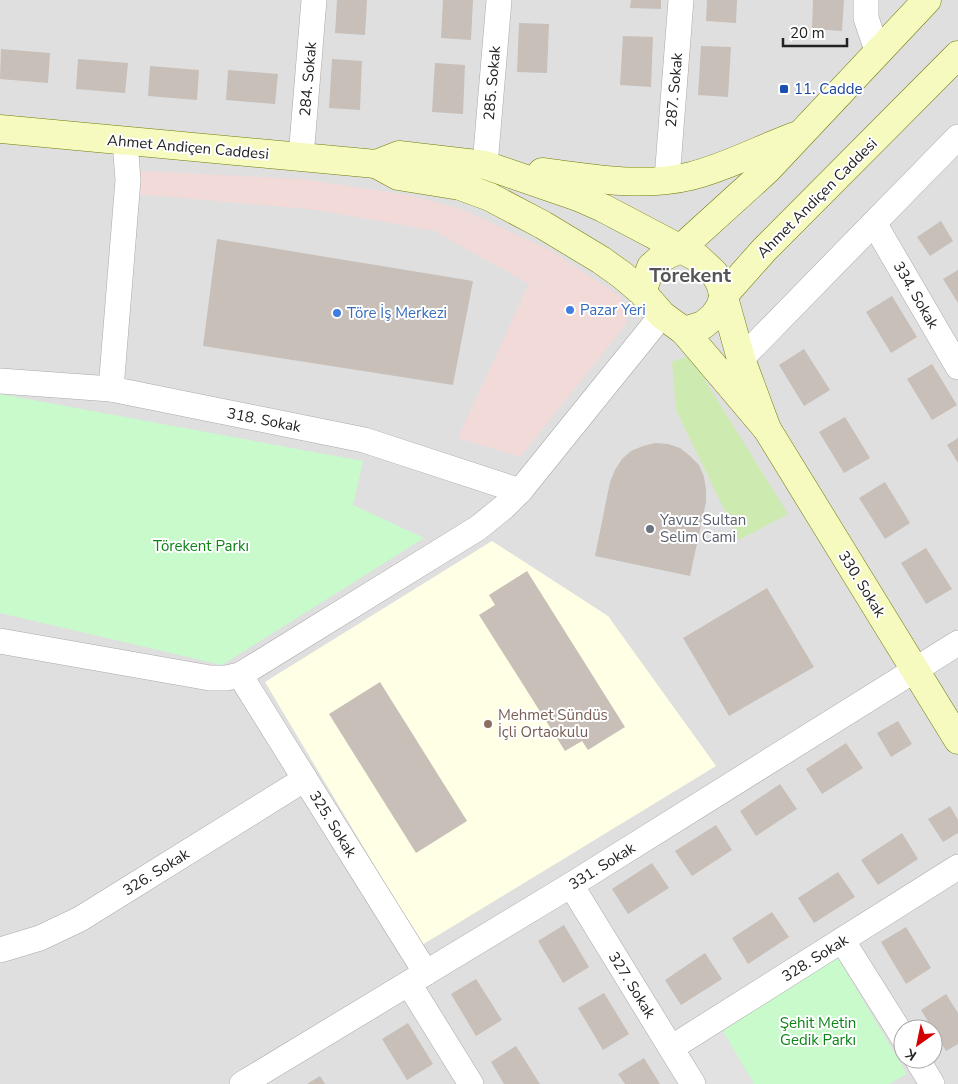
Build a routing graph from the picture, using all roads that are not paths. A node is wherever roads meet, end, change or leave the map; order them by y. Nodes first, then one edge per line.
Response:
1 (314, 0) edge
2 (499, 0) edge
3 (682, 0) edge
4 (866, 0) edge
5 (927, 0) edge
6 (878, 53) junction
7 (958, 55) edge
8 (0, 129) edge
9 (799, 135) junction
10 (958, 137) edge
11 (125, 141) junction
12 (301, 157) junction
13 (376, 164) junction
14 (485, 165) junction
15 (667, 179) junction
16 (874, 223) junction
17 (680, 249) junction
18 (642, 292) junction
19 (724, 295) junction
20 (662, 315) junction
21 (684, 331) junction
22 (741, 359) junction
23 (958, 367) edge
24 (0, 381) edge
25 (111, 389) junction
26 (766, 429) junction
27 (520, 491) junction
28 (0, 641) edge
29 (958, 643) edge
30 (915, 670) junction
31 (240, 676) junction
32 (958, 740) edge
33 (305, 779) junction
34 (958, 868) edge
35 (571, 885) junction
36 (842, 940) junction
37 (0, 950) edge
38 (417, 978) junction
39 (893, 1021) edge
40 (671, 1048) junction
41 (246, 1083) edge
42 (472, 1084) edge
43 (693, 1084) edge

1 - 12 street, 284. Sokak
2 - 14 street, 285. Sokak
3 - 15 street, 287. Sokak
4 - 6 street
5 - 6 main road
6 - 9 main road
7 - 19 main road, Ahmet Andiçen Caddesi
8 - 11 main road, Ahmet Andiçen Caddesi
9 - 15 main road
9 - 17 main road
10 - 16 street
11 - 12 main road, Ahmet Andiçen Caddesi
11 - 25 street
12 - 13 main road, Ahmet Andiçen Caddesi
13 - 14 main road, Ahmet Andiçen Caddesi
13 - 18 main road, Ahmet Andiçen Caddesi
14 - 15 main road
14 - 17 main road, Ahmet Andiçen Caddesi
16 - 22 street
16 - 23 street, 334. Sokak
17 - 18 main road
17 - 19 main road, Ahmet Andiçen Caddesi
18 - 20 main road, Ahmet Andiçen Caddesi
19 - 21 main road
19 - 22 main road, 330. Sokak
20 - 21 main road, Ahmet Andiçen Caddesi
20 - 27 street
21 - 26 main road, 330. Sokak
22 - 26 main road, 330. Sokak
24 - 25 street, 318. Sokak
25 - 27 street, 318. Sokak
26 - 30 main road, 330. Sokak
27 - 31 street
28 - 31 street
29 - 30 street, 331. Sokak
30 - 32 main road, 330. Sokak
30 - 35 street, 331. Sokak
31 - 33 street, 325. Sokak
33 - 37 street, 326. Sokak
33 - 38 street, 325. Sokak
34 - 36 street, 328. Sokak
35 - 38 street, 331. Sokak
35 - 40 street, 327. Sokak
36 - 39 street
36 - 40 street, 328. Sokak
38 - 41 street, 331. Sokak
38 - 42 street, 325. Sokak
40 - 43 street, 327. Sokak

